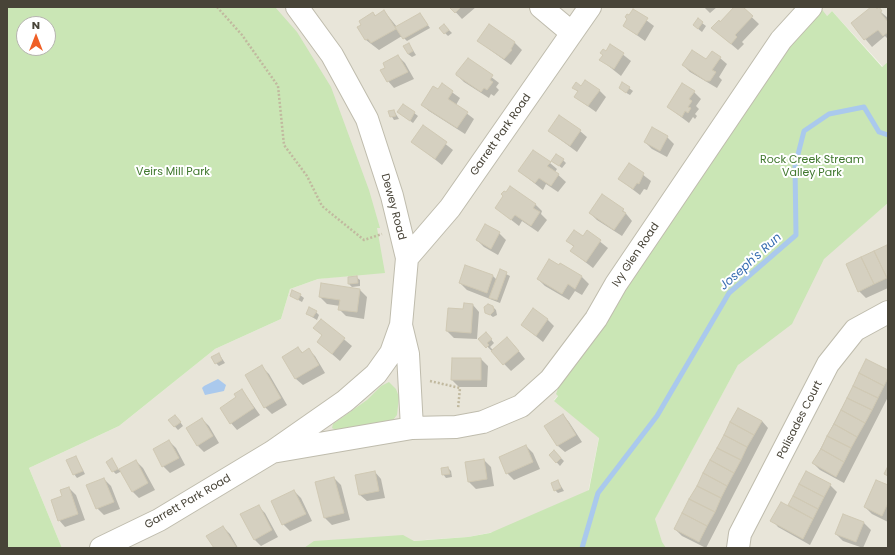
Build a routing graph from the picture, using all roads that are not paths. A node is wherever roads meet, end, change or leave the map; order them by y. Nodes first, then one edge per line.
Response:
1 (297, 7) edge
2 (541, 7) edge
3 (590, 7) edge
4 (799, 11) edge
5 (572, 33) junction
6 (407, 258) junction
7 (887, 314) edge
8 (401, 325) junction
9 (412, 428) junction
10 (272, 452) junction
11 (101, 548) edge
12 (738, 548) edge

1 - 6 street, Dewey Road
2 - 5 street
3 - 5 street, Garrett Park Road
4 - 9 street, Ivy Glen Road
5 - 6 street, Garrett Park Road
6 - 8 street, Dewey Road
7 - 12 street, Palisades Court
8 - 9 street, Dewey Road
8 - 10 street, Garrett Park Road
9 - 10 street, Garrett Park Road
10 - 11 street, Garrett Park Road

